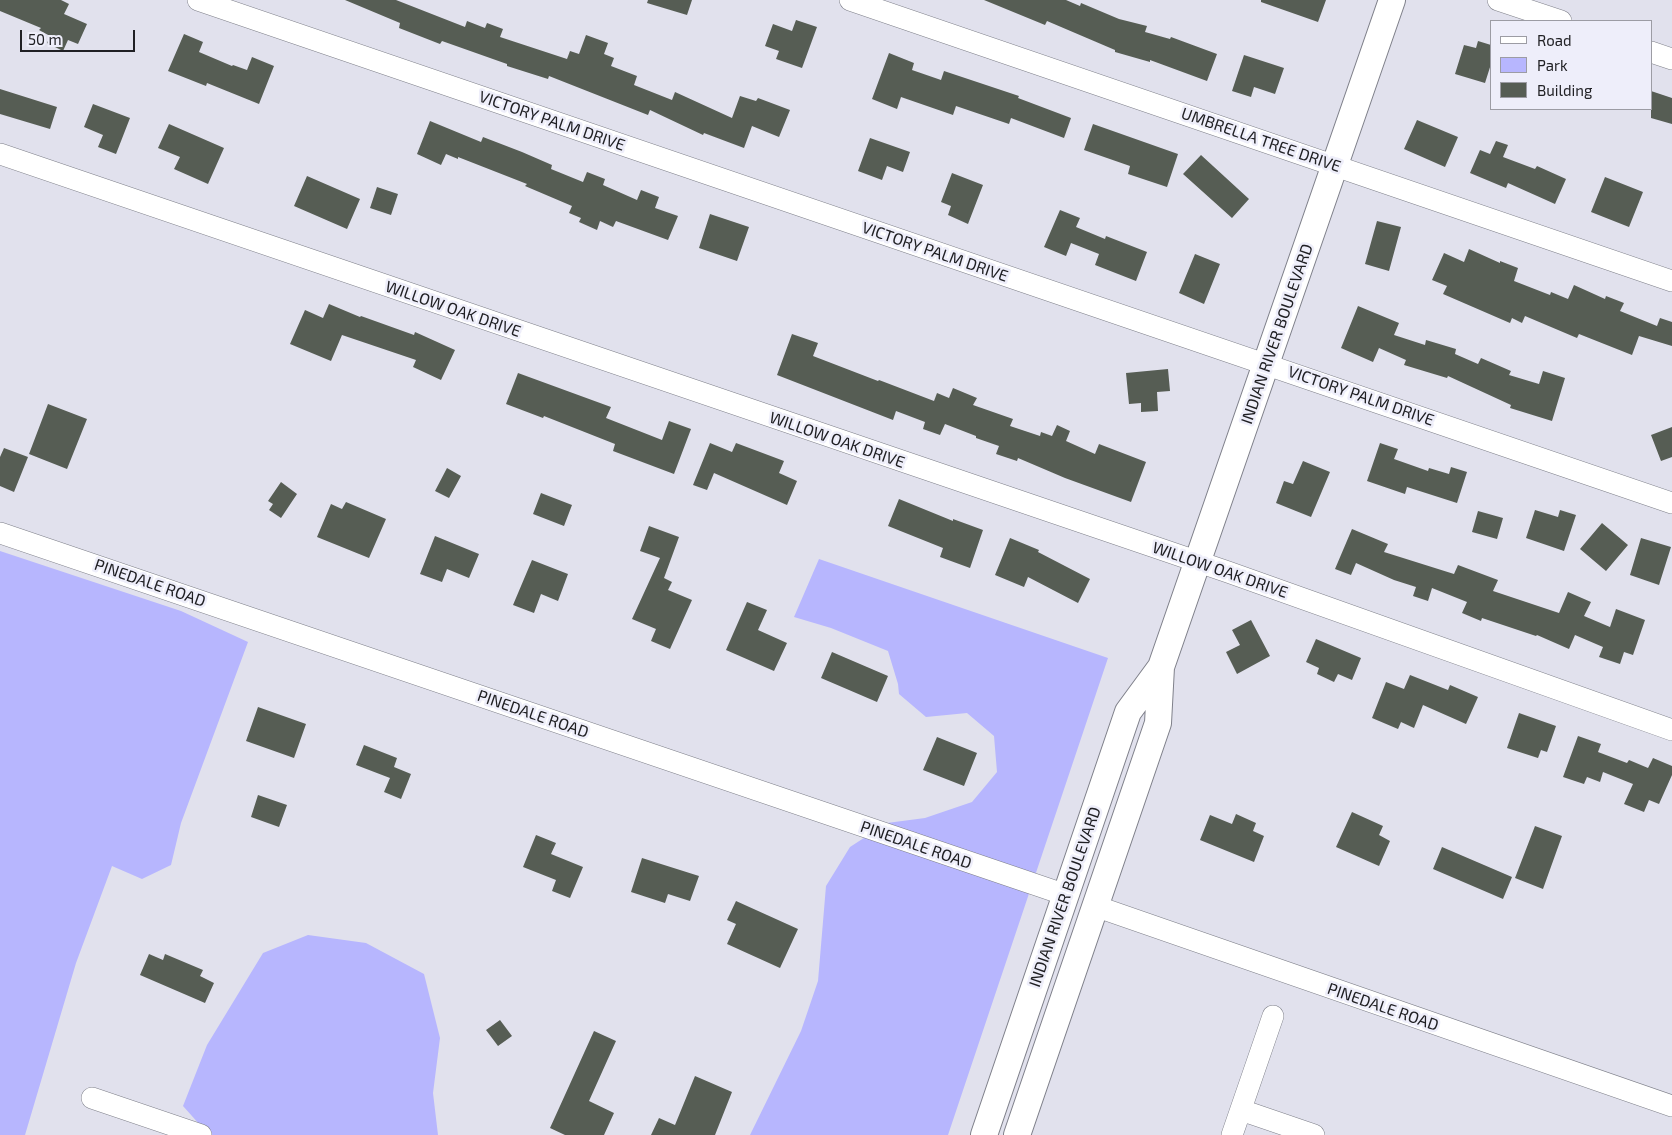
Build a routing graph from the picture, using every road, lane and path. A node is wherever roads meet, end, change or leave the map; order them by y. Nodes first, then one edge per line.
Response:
1 (198, 0) edge
2 (850, 0) edge
3 (1392, 0) edge
4 (1498, 0) edge
5 (1558, 20) edge
6 (1652, 52) edge
7 (1672, 59) edge
8 (0, 154) edge
9 (1336, 166) junction
10 (1672, 281) edge
11 (1267, 364) junction
12 (1672, 503) edge
13 (0, 533) edge
14 (1198, 562) junction
15 (1161, 667) junction
16 (1672, 730) edge
17 (1066, 895) junction
18 (1095, 906) junction
19 (1273, 1016) dead end
20 (92, 1098) dead end
21 (1672, 1106) edge
22 (1241, 1110) junction
23 (201, 1135) edge
24 (984, 1135) edge
25 (1017, 1135) edge
26 (1232, 1135) edge
27 (1314, 1135) edge

1 - 11 street, VICTORY PALM DRIVE
2 - 9 street, UMBRELLA TREE DRIVE
3 - 9 main road, INDIAN RIVER BOULEVARD
4 - 5 street
6 - 7 street
8 - 14 street, WILLOW OAK DRIVE
9 - 10 street, UMBRELLA TREE DRIVE
9 - 11 main road, INDIAN RIVER BOULEVARD
11 - 12 street, VICTORY PALM DRIVE
11 - 14 main road, INDIAN RIVER BOULEVARD
13 - 17 street, PINEDALE ROAD
14 - 15 main road, INDIAN RIVER BOULEVARD
14 - 16 street, WILLOW OAK DRIVE
15 - 17 main road, INDIAN RIVER BOULEVARD
15 - 18 main road, INDIAN RIVER BOULEVARD
17 - 24 main road, INDIAN RIVER BOULEVARD
18 - 21 street, PINEDALE ROAD
18 - 25 main road, INDIAN RIVER BOULEVARD
19 - 22 street
20 - 23 street
22 - 26 street
22 - 27 street

